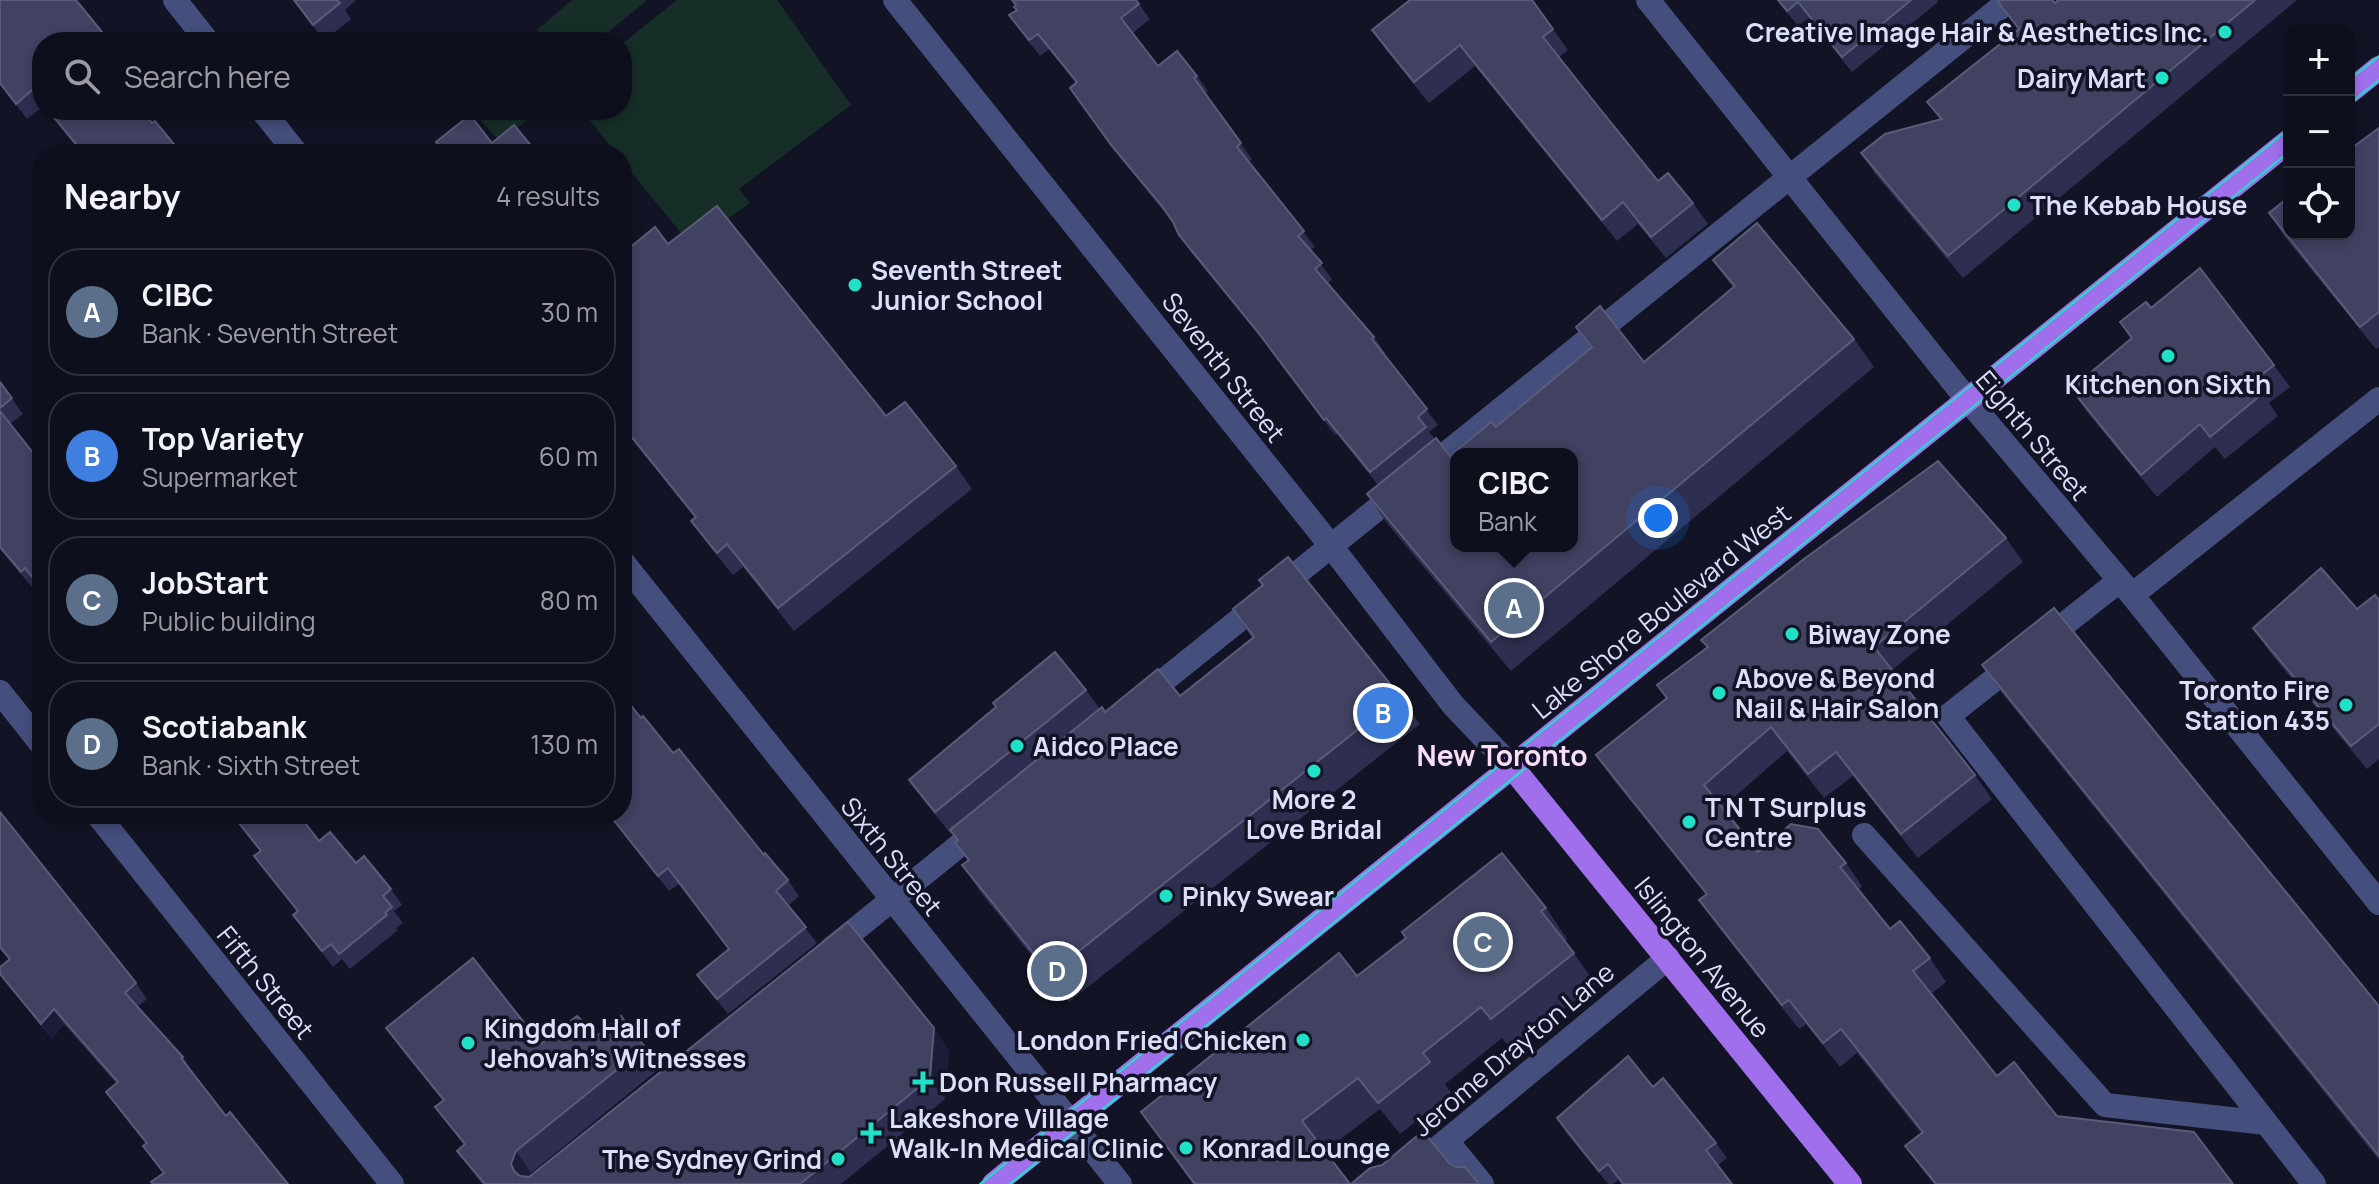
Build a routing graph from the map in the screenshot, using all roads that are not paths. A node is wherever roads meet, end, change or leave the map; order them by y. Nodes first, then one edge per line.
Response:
1 (175, 0) edge
2 (895, 0) edge
3 (1648, 0) edge
4 (2010, 0) edge
5 (200, 32) edge
6 (2379, 68) edge
7 (2355, 87) edge
8 (270, 120) edge
9 (289, 144) edge
10 (2283, 146) edge
11 (1790, 177) junction
12 (2379, 399) edge
13 (1968, 400) junction
14 (1453, 448) edge
15 (1450, 450) edge
16 (1331, 546) junction
17 (632, 574) edge
18 (2125, 588) junction
19 (0, 692) edge
20 (1124, 713) edge
21 (32, 732) edge
22 (1512, 767) junction
23 (1003, 810) edge
24 (105, 824) edge
25 (1864, 835) dead end
26 (891, 900) junction
27 (2379, 903) edge
28 (1668, 958) junction
29 (810, 966) edge
30 (1071, 1121) junction
31 (2266, 1123) junction
32 (1447, 1141) junction
33 (392, 1184) edge
34 (994, 1184) edge
35 (1120, 1184) edge
36 (1394, 1184) edge
37 (1482, 1184) edge
38 (1850, 1184) edge
39 (2314, 1184) edge

1 - 5 street
2 - 16 street, Seventh Street
3 - 11 street, Eighth Street
4 - 11 street
6 - 7 main road
8 - 9 street
10 - 13 main road, Lake Shore Boulevard West
11 - 13 street, Eighth Street
11 - 14 street
12 - 18 street
13 - 18 street, Eighth Street
13 - 22 main road, Lake Shore Boulevard West
15 - 16 street
16 - 20 street
16 - 22 street, Seventh Street
17 - 26 street, Sixth Street
18 - 27 street, Eighth Street
18 - 31 street
19 - 21 street
22 - 28 main road, Islington Avenue
22 - 30 main road, Lake Shore Boulevard West
23 - 26 street
24 - 33 street, Fifth Street
25 - 31 street
26 - 29 street
26 - 30 street, Sixth Street
28 - 32 street, Jerome Drayton Lane
28 - 38 main road, Islington Avenue
30 - 34 main road, Lake Shore Boulevard West
30 - 35 street, Sixth Street
31 - 39 street
32 - 36 street, Jerome Drayton Lane
32 - 37 street

